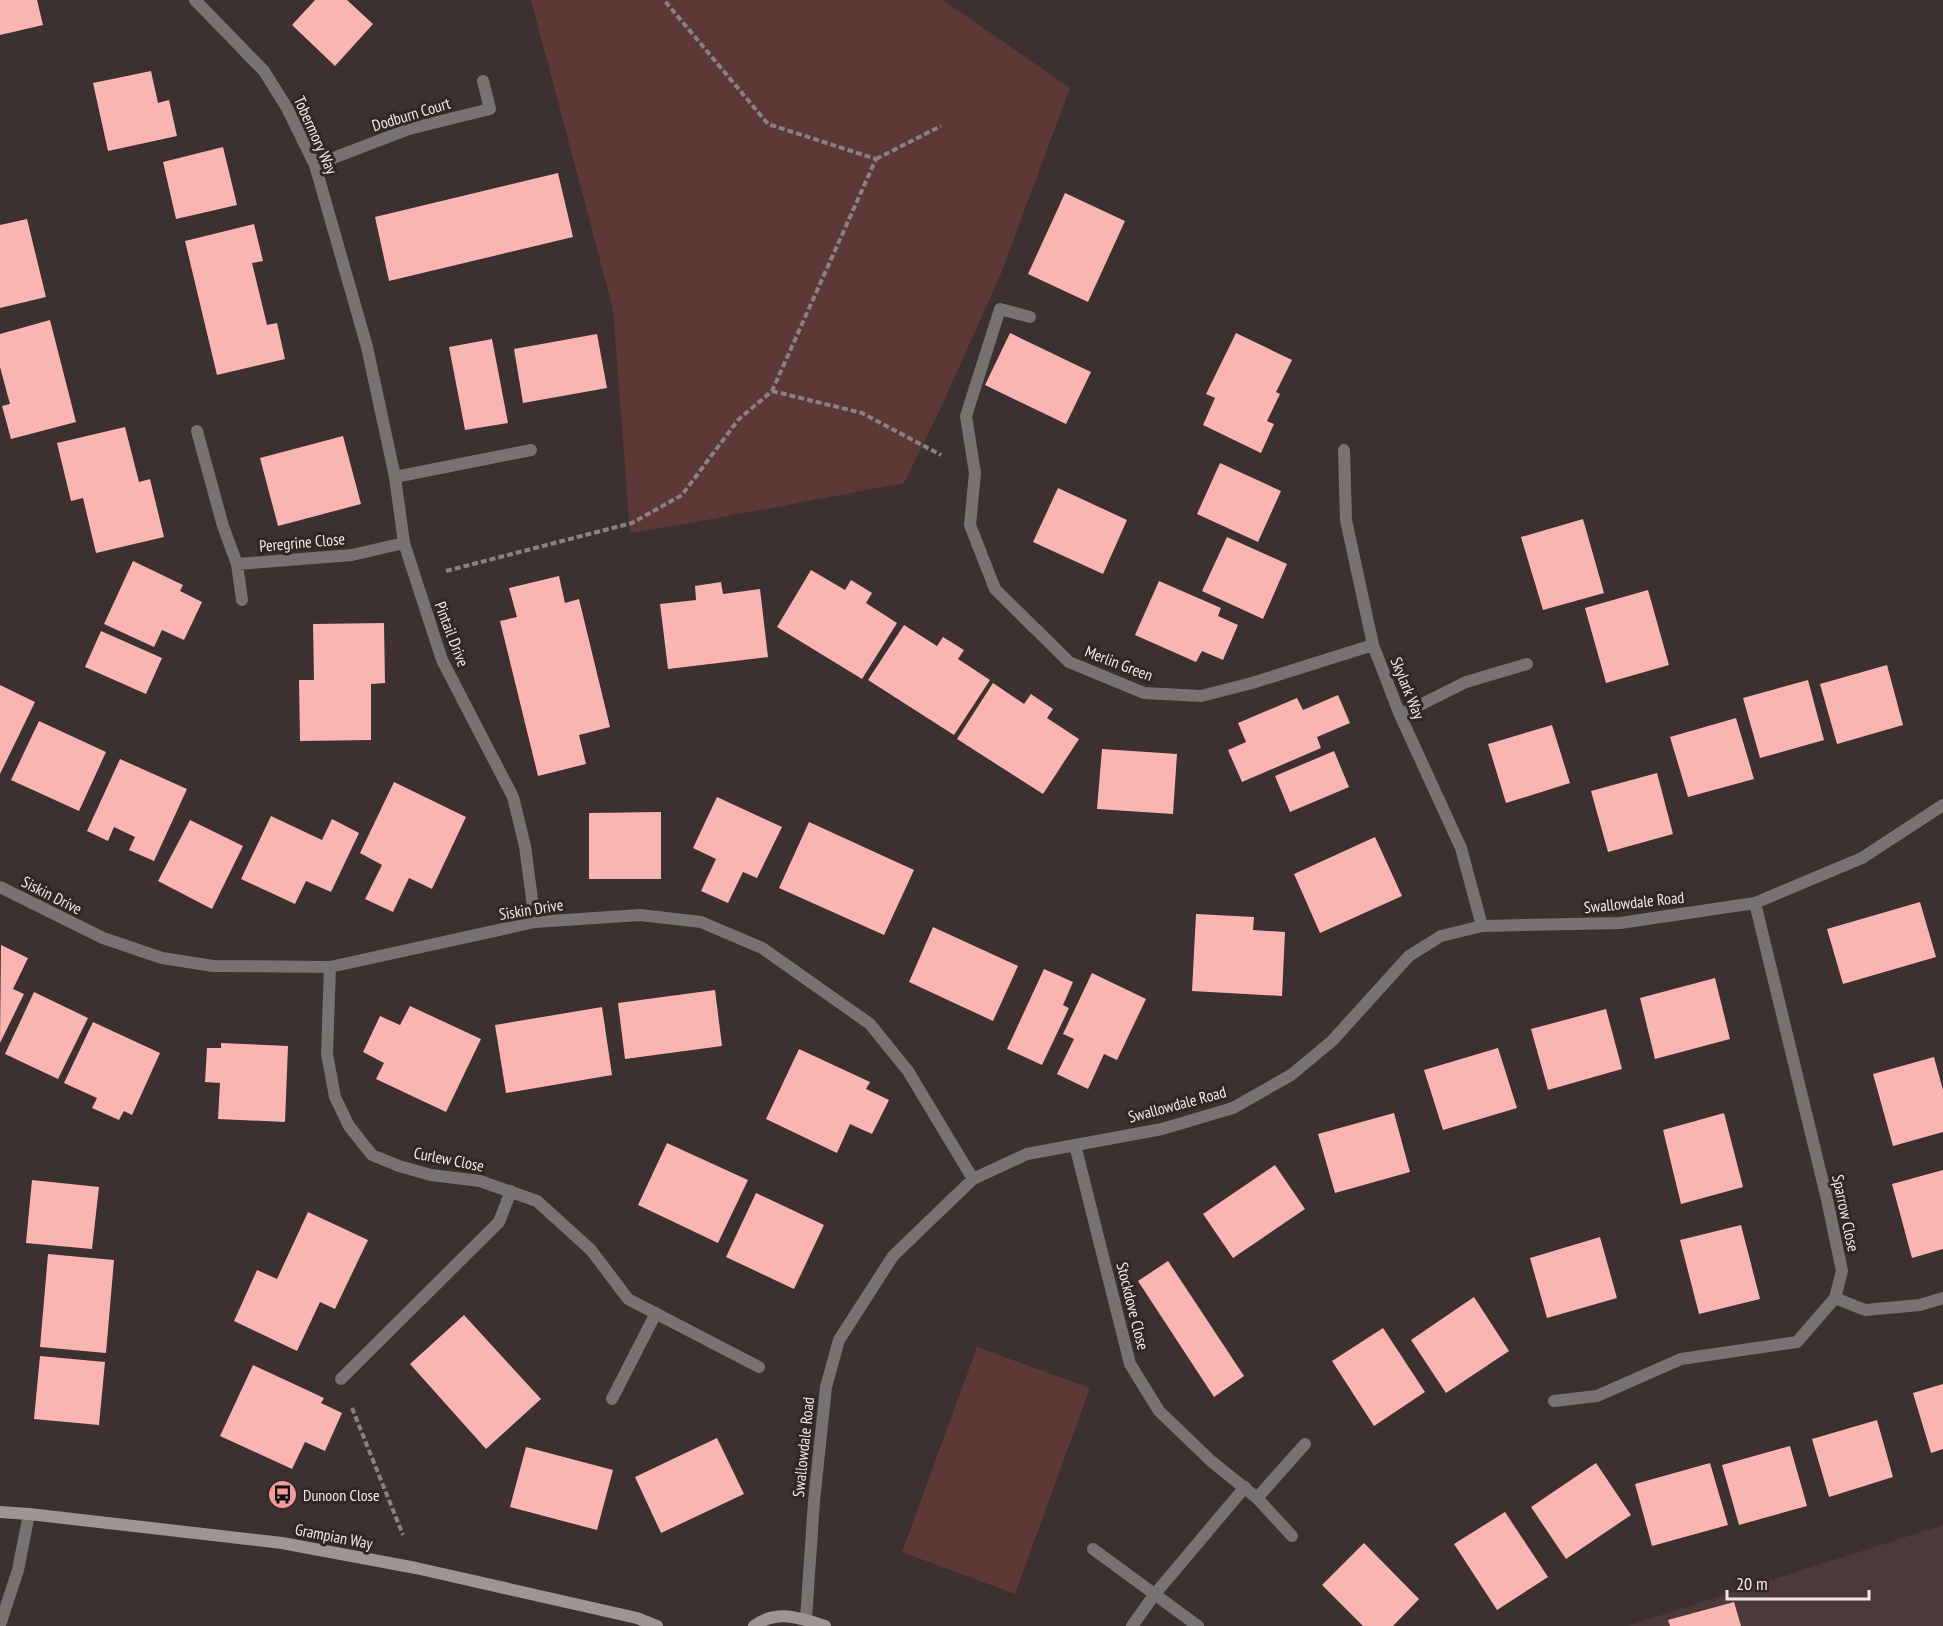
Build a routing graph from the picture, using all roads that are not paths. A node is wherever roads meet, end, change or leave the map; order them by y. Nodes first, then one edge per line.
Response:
1 (195, 0) edge
2 (483, 81) dead end
3 (315, 165) junction
4 (1030, 317) dead end
5 (367, 346) joint
6 (197, 431) dead end
7 (531, 450) dead end
8 (1344, 450) dead end
9 (395, 477) junction
10 (404, 543) junction
11 (237, 564) junction
12 (242, 600) dead end
13 (1373, 645) junction
14 (1527, 664) dead end
15 (1400, 716) junction
16 (1943, 805) edge
17 (0, 887) edge
18 (1755, 903) junction
19 (535, 922) junction
20 (1482, 926) junction
21 (330, 967) junction
22 (1075, 1144) junction
23 (973, 1179) junction
24 (512, 1191) junction
25 (1835, 1298) junction
26 (1943, 1298) edge
27 (656, 1313) junction
28 (759, 1367) dead end
29 (341, 1379) road end
30 (612, 1399) dead end
31 (1554, 1401) dead end
32 (1305, 1444) dead end
33 (1245, 1487) junction
34 (1257, 1498) junction
35 (0, 1512) edge
36 (29, 1514) junction
37 (1292, 1536) dead end
38 (1093, 1549) dead end
39 (1155, 1593) junction
40 (806, 1619) junction
41 (0, 1625) edge
42 (657, 1626) edge
43 (754, 1626) edge
44 (825, 1626) edge
45 (1132, 1626) edge
46 (1198, 1626) edge

1 - 3 street, Tobermory Way
2 - 3 street, Dodburn Court
3 - 5 street, Tobermory Way
4 - 13 street, Merlin Green
5 - 9 street, Pintail Drive
6 - 11 street
7 - 9 street
8 - 13 street, Skylark Way
9 - 10 street, Pintail Drive
10 - 11 street, Peregrine Close
10 - 19 street, Pintail Drive
11 - 12 street, Peregrine Close
13 - 15 street, Skylark Way
14 - 15 street
15 - 20 street, Skylark Way
16 - 18 street, Swallowdale Road
17 - 21 street, Siskin Drive
18 - 20 street, Swallowdale Road
18 - 25 street, Sparrow Close
19 - 21 street, Siskin Drive
19 - 23 street, Siskin Drive
20 - 22 street, Swallowdale Road
21 - 24 street, Curlew Close
22 - 23 street, Swallowdale Road
22 - 33 street, Stockdove Close
23 - 40 street, Swallowdale Road
24 - 27 street, Curlew Close
24 - 29 street
25 - 26 street
25 - 31 street, Sparrow Close
27 - 28 street, Curlew Close
27 - 30 street
32 - 34 street
33 - 34 street, Stockdove Close
33 - 39 street
34 - 37 street, Stockdove Close
35 - 36 street, Grampian Way
36 - 41 street
36 - 42 street, Grampian Way
38 - 39 street
39 - 45 street
39 - 46 street
40 - 43 street
40 - 44 street

